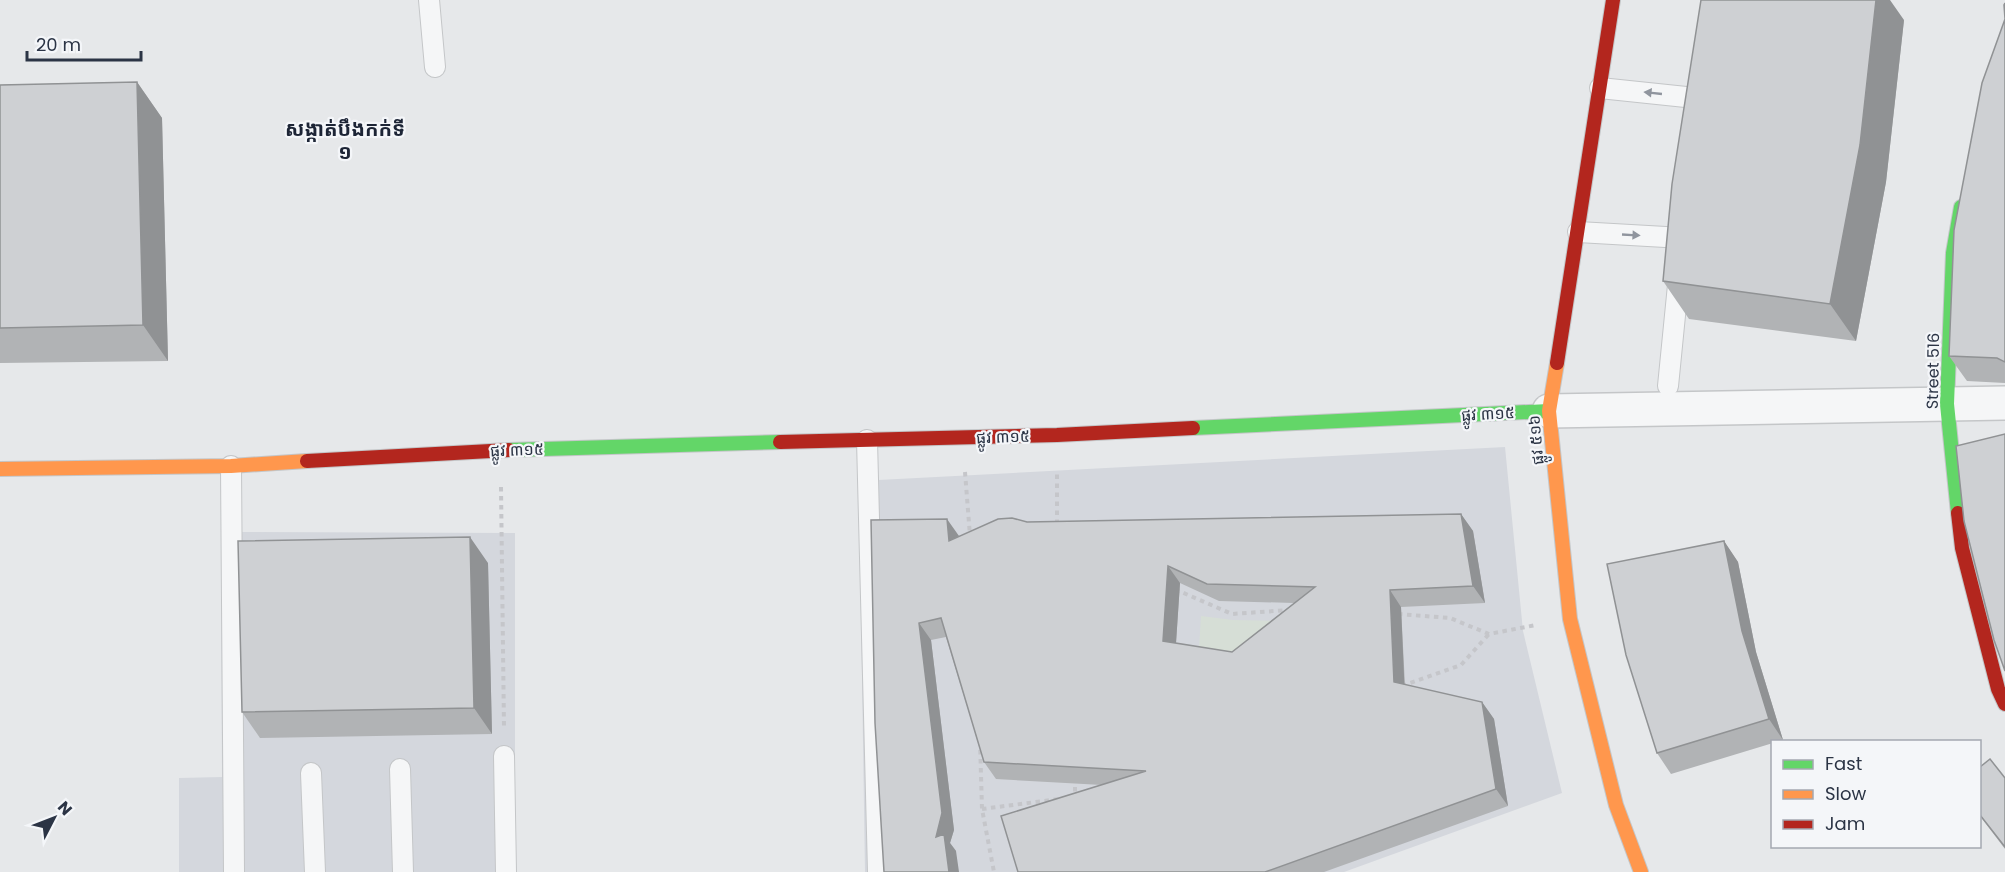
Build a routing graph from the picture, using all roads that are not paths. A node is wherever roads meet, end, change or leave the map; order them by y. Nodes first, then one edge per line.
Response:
1 (429, 0) edge
2 (1610, 1) edge
3 (435, 67) dead end
4 (1709, 76) edge
5 (1600, 88) junction
6 (1705, 99) junction
7 (1701, 122) edge
8 (1964, 195) edge
9 (1686, 215) edge
10 (1578, 232) junction
11 (1683, 238) junction
12 (1668, 386) dead end
13 (2005, 403) edge
14 (1947, 404) junction
15 (1549, 411) junction
16 (867, 440) junction
17 (231, 466) junction
18 (0, 469) edge
19 (2005, 704) edge
20 (504, 756) road end
21 (400, 769) dead end
22 (311, 773) dead end
23 (234, 872) edge
24 (315, 872) edge
25 (403, 872) edge
26 (506, 872) edge
27 (878, 872) edge
28 (1641, 872) edge

1 - 3 lane
2 - 5 street, ផ្លូវ ៥១៦
4 - 6 lane
6 -> 5 lane
5 - 10 street, ផ្លូវ ៥១៦
6 - 7 lane
8 - 14 street, Street 516
9 - 11 lane
10 -> 11 lane
10 - 15 street, ផ្លូវ ៥១៦
11 - 12 lane
13 - 14 street, ផ្លូវ ៣១៥
14 - 15 street, ផ្លូវ ៣១៥
14 - 19 street, Street 516
15 - 16 street, ផ្លូវ ៣១៥
15 - 28 street, ផ្លូវ ៥១៦
16 - 17 street, ផ្លូវ ៣១៥
16 - 27 lane
17 - 18 street, ផ្លូវ ៣១៥
17 - 23 lane
20 - 26 lane
21 - 25 lane
22 - 24 lane

